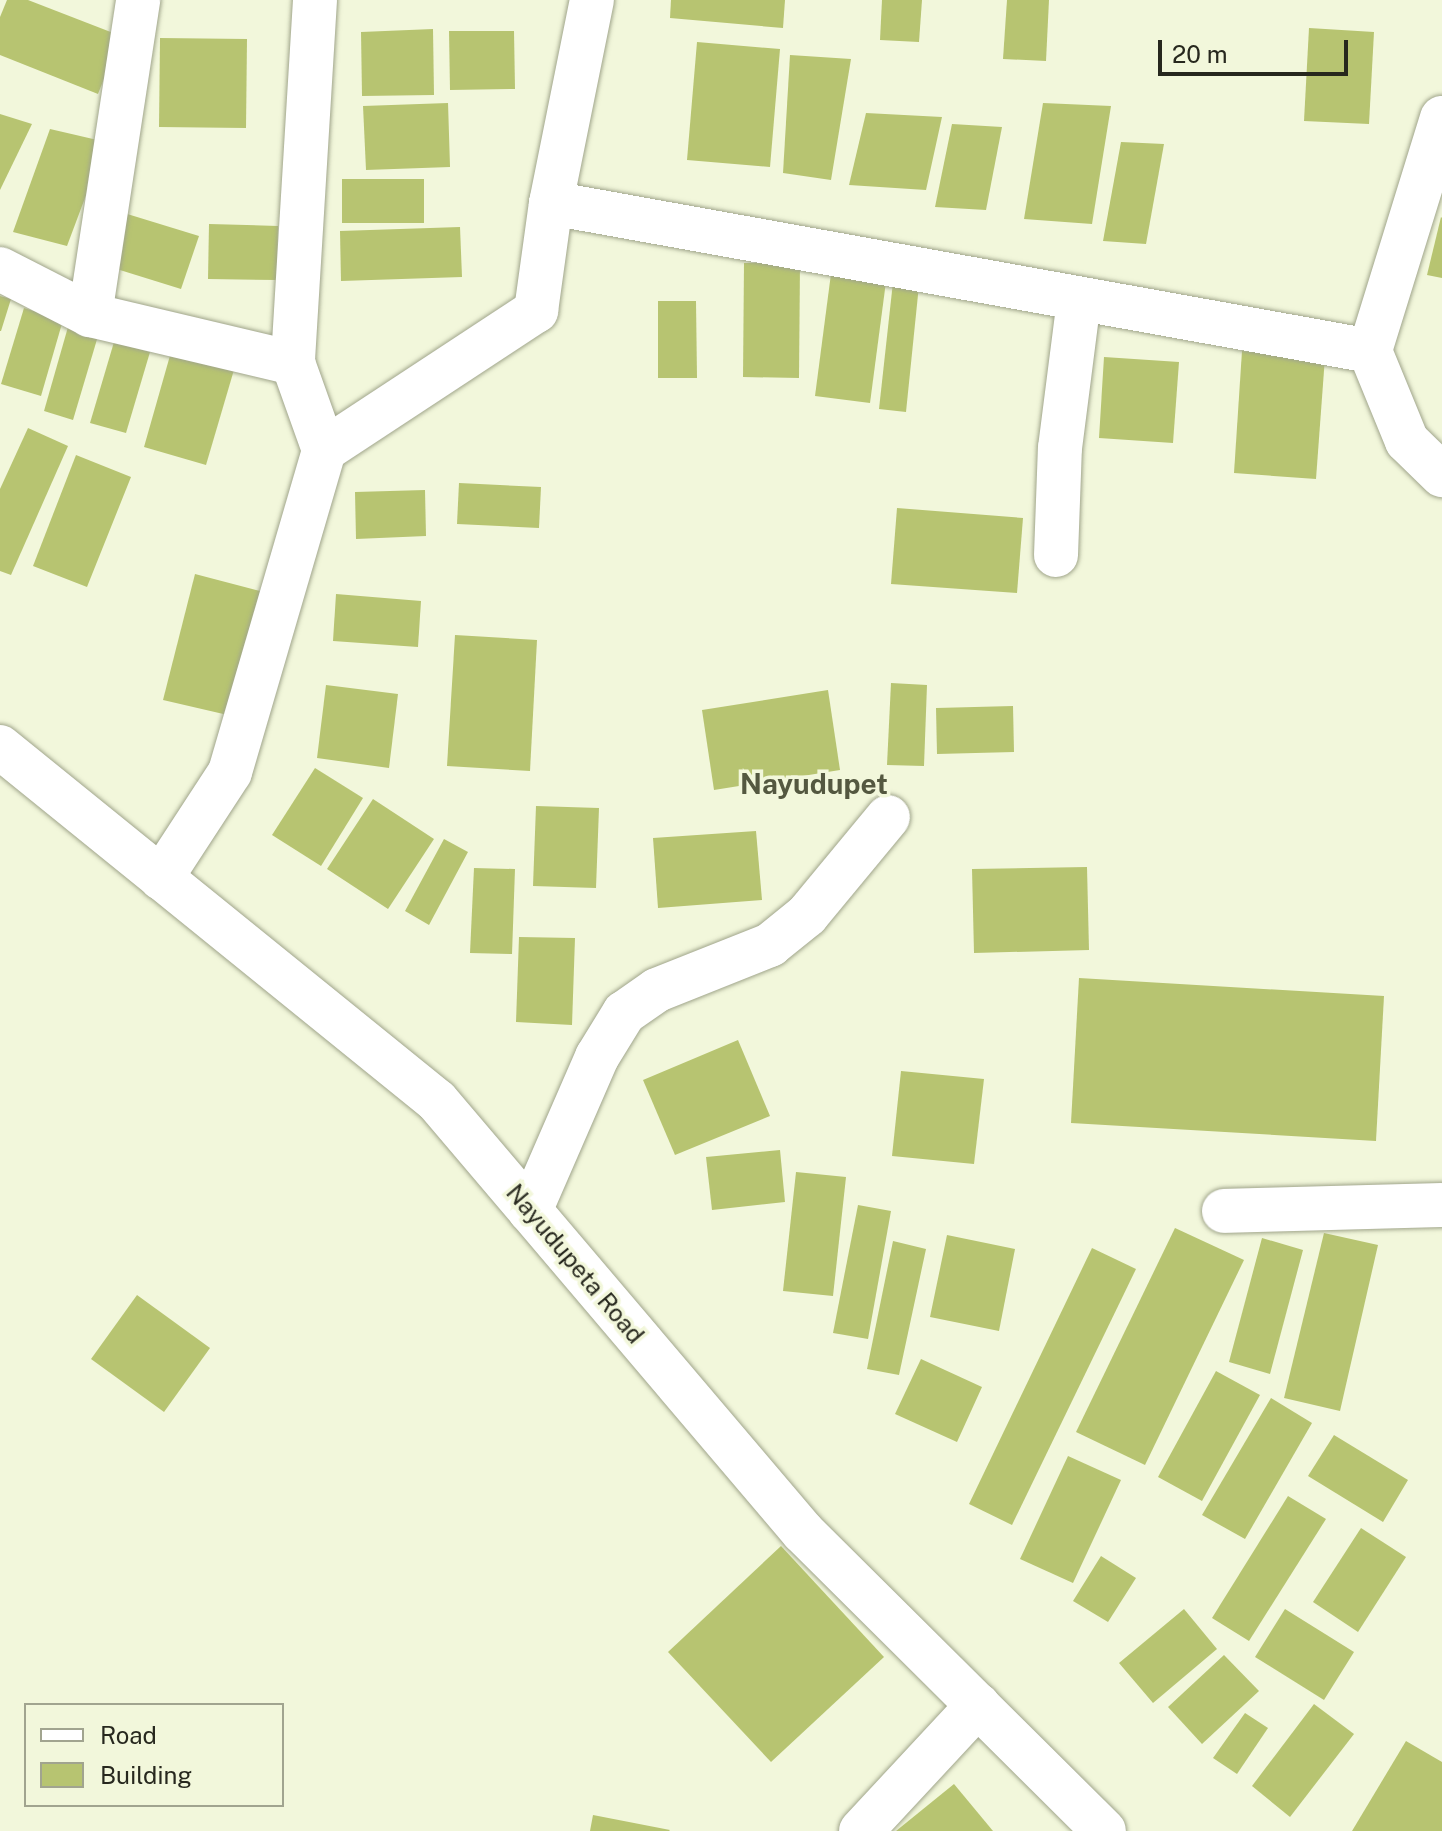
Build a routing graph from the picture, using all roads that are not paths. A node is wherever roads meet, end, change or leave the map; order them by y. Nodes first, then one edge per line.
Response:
1 (138, 0) edge
2 (315, 0) edge
3 (592, 0) edge
4 (1442, 118) edge
5 (1435, 167) edge
6 (551, 203) junction
7 (0, 269) edge
8 (1079, 299) junction
9 (90, 315) junction
10 (1370, 351) junction
11 (293, 363) junction
12 (324, 450) junction
13 (1442, 475) edge
14 (1056, 555) dead end
15 (0, 747) edge
16 (888, 817) dead end
17 (161, 878) junction
18 (1442, 1205) edge
19 (530, 1211) junction
20 (1224, 1211) dead end
21 (978, 1705) junction
22 (861, 1831) edge
23 (1104, 1831) edge

1 - 9 street
2 - 11 street
3 - 6 street
4 - 5 street
5 - 10 street
6 - 8 street
6 - 12 street
7 - 9 street
8 - 10 street
8 - 14 street
9 - 11 street
10 - 13 street
11 - 12 street
12 - 17 street
15 - 17 street, Nayudupeta Road
16 - 19 street
17 - 19 street, Nayudupeta Road
18 - 20 street
19 - 21 street, Nayudupeta Road
21 - 22 street
21 - 23 street, Nayudupeta Road

